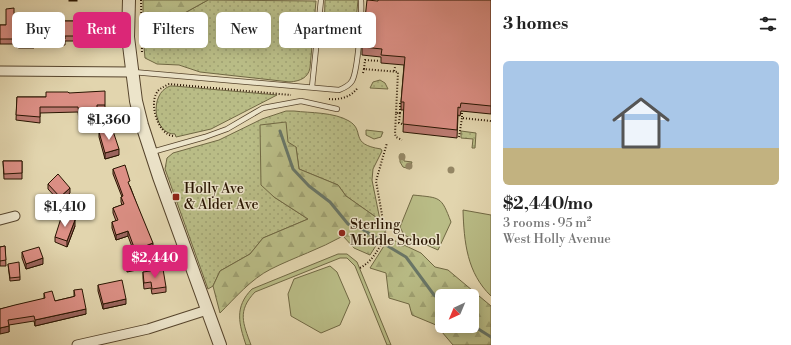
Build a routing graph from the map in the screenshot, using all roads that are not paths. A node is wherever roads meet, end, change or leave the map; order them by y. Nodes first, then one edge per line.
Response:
1 (129, 0) edge
2 (322, 0) edge
3 (361, 0) edge
4 (0, 71) edge
5 (132, 72) junction
6 (312, 87) junction
7 (337, 109) dead end
8 (150, 152) junction
9 (15, 216) dead end
10 (0, 220) edge
11 (207, 310) junction
12 (77, 345) edge
13 (220, 345) edge

1 - 5 street
2 - 6 lane
3 - 6 lane
4 - 5 street
5 - 6 lane
5 - 8 street
7 - 8 lane
8 - 11 street
9 - 10 street
11 - 12 street
11 - 13 street

